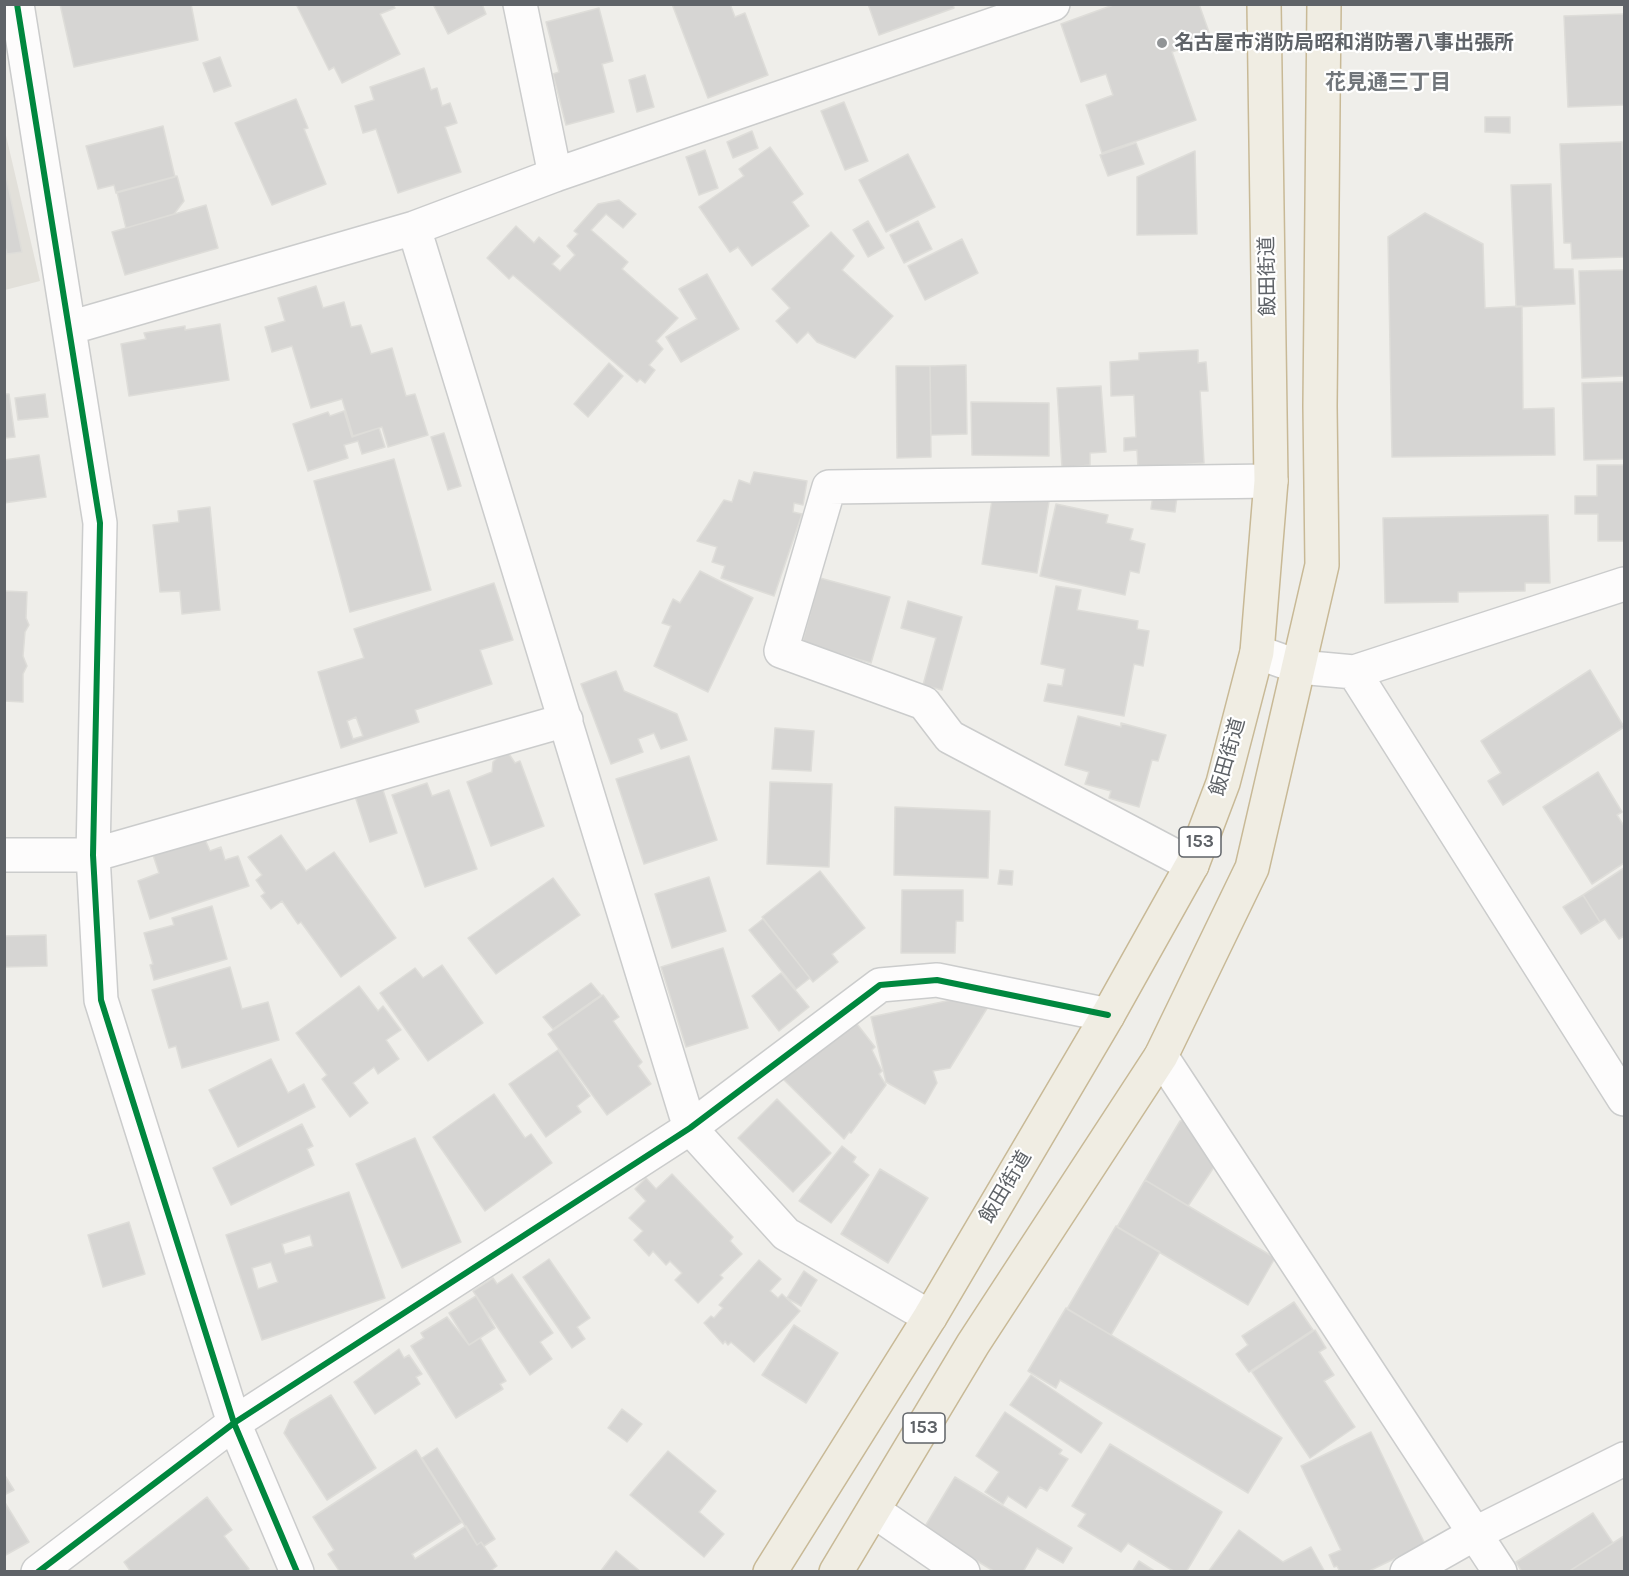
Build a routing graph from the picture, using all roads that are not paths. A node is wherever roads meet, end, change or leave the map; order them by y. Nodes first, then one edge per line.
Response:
1 (17, 4) edge
2 (520, 4) edge
3 (1053, 4) edge
4 (1264, 4) edge
5 (1324, 4) edge
6 (1005, 13) edge
7 (555, 175) junction
8 (414, 228) junction
9 (69, 328) junction
10 (1271, 481) junction
11 (1624, 584) edge
12 (1257, 652) junction
13 (1299, 667) junction
14 (1354, 672) junction
15 (566, 720) junction
16 (4, 855) edge
17 (93, 855) junction
18 (1192, 865) junction
19 (1108, 1015) junction
20 (1161, 1056) junction
21 (1624, 1099) edge
22 (690, 1128) junction
23 (930, 1317) junction
24 (234, 1423) junction
25 (1624, 1460) edge
26 (874, 1511) junction
27 (1476, 1533) junction
28 (38, 1572) edge
29 (297, 1572) edge
30 (770, 1572) edge
31 (836, 1572) edge
32 (963, 1572) edge
33 (1407, 1572) edge
34 (1500, 1572) edge

1 - 9 street
2 - 7 street
3 - 6 street
4 - 10 highway, 飯田街道 / 153
5 - 13 highway, 153
6 - 7 street
7 - 8 street
8 - 9 street
8 - 15 street
9 - 17 street
10 - 12 highway, 飯田街道 / 153
10 - 18 street
11 - 14 street
12 - 13 street
12 - 18 highway, 飯田街道 / 153
13 - 14 street
13 - 20 highway, 153
14 - 21 street
15 - 17 street
15 - 22 street
16 - 17 street
17 - 24 street
18 - 19 highway, 飯田街道 / 153
19 - 22 street
19 - 23 highway, 飯田街道 / 153
20 - 26 highway, 153
20 - 27 street
22 - 23 street
22 - 24 street
23 - 30 highway, 飯田街道 / 153
24 - 28 street
24 - 29 street
25 - 27 street
26 - 31 highway, 153
26 - 32 street
27 - 33 street
27 - 34 street

